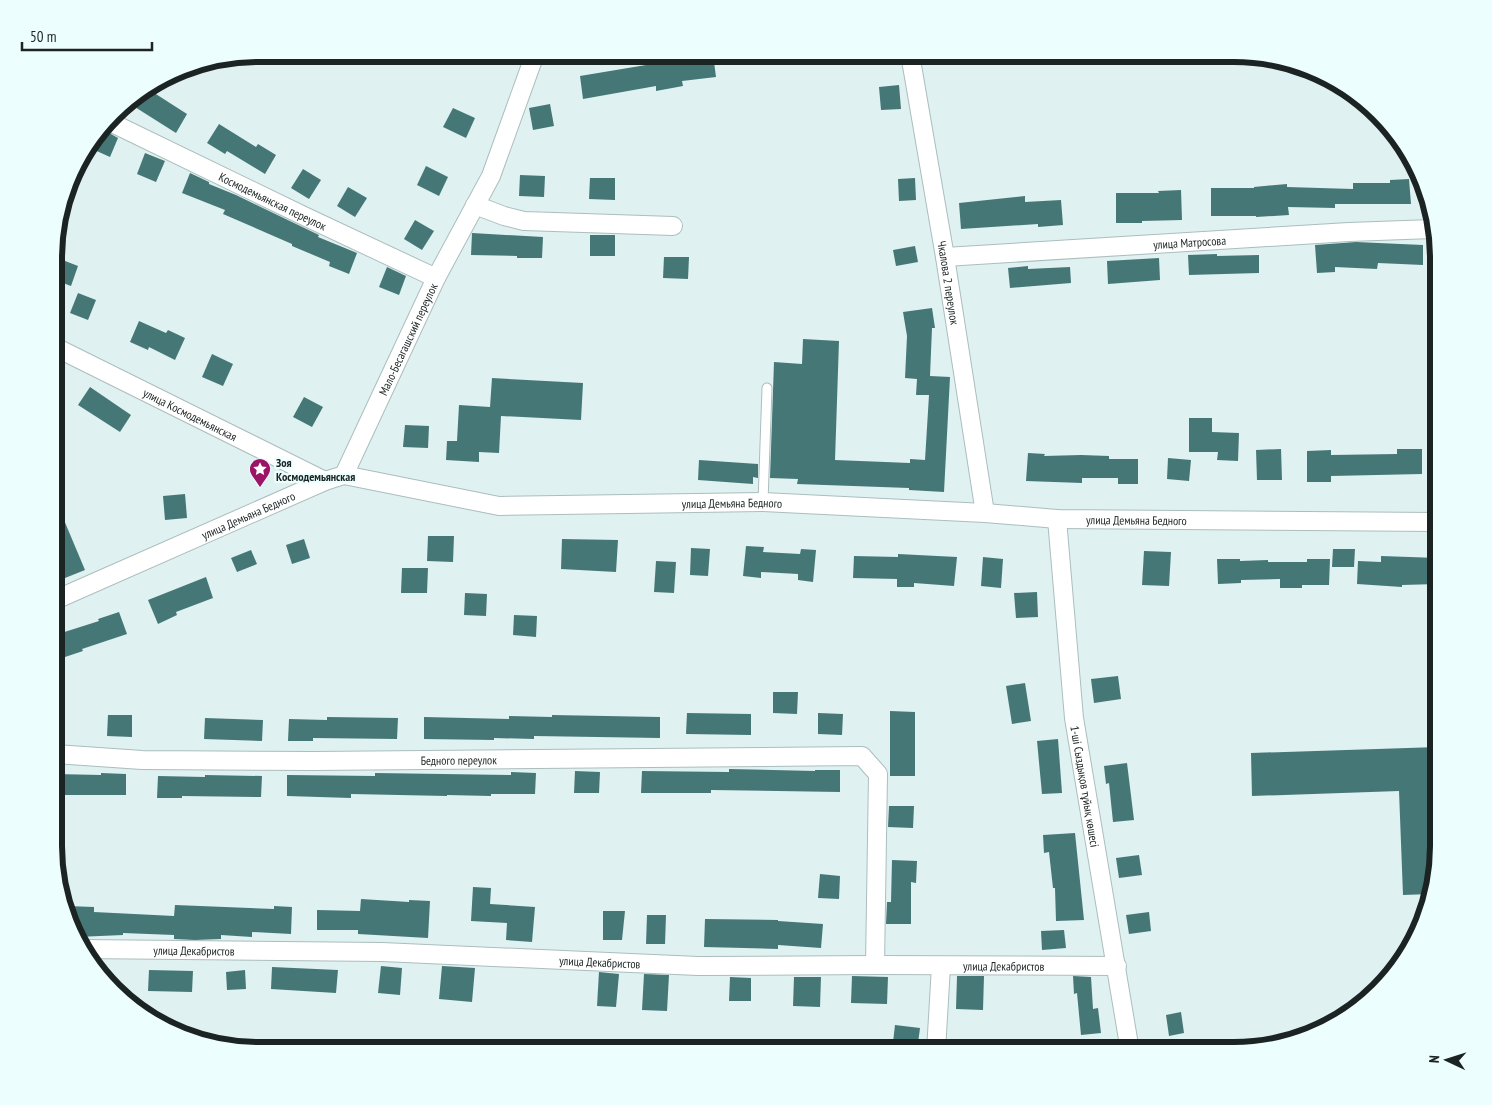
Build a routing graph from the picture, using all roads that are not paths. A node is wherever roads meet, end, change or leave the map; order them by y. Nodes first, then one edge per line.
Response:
1 (532, 62) edge
2 (911, 62) edge
3 (115, 125) edge
4 (475, 205) junction
5 (673, 226) dead end
6 (1427, 228) edge
7 (945, 257) junction
8 (436, 278) junction
9 (62, 350) edge
10 (767, 388) dead end
11 (344, 475) junction
12 (325, 481) junction
13 (763, 502) junction
14 (985, 513) junction
15 (1057, 519) junction
16 (1430, 522) edge
17 (62, 597) edge
18 (62, 754) edge
19 (93, 950) edge
20 (875, 965) junction
21 (941, 966) junction
22 (1117, 966) junction
23 (937, 1042) edge
24 (1129, 1042) edge

1 - 4 street, Мало-Бесагашский переулок
2 - 7 street, Чкалова 2 переулок
3 - 8 street, Космодемьянская переулок
4 - 5 street
4 - 8 street, Мало-Бесагашский переулок
6 - 7 street, улица Матросова
7 - 14 street, Чкалова 2 переулок
8 - 11 street, Мало-Бесагашский переулок
9 - 12 street, улица Космодемьянская
10 - 13 lane
11 - 12 street, улица Демьяна Бедного
11 - 13 street, улица Демьяна Бедного
12 - 17 street, улица Демьяна Бедного
13 - 14 street, улица Демьяна Бедного
14 - 15 street, улица Демьяна Бедного
15 - 16 street, улица Демьяна Бедного
15 - 22 street, 1-ші Сыздықов тұйық көшесі
18 - 20 street, Бедного переулок
19 - 20 street, улица Декабристов
20 - 21 street, улица Декабристов
21 - 22 street, улица Декабристов
21 - 23 street
22 - 24 street, 1-ші Сыздықов тұйық көшесі

